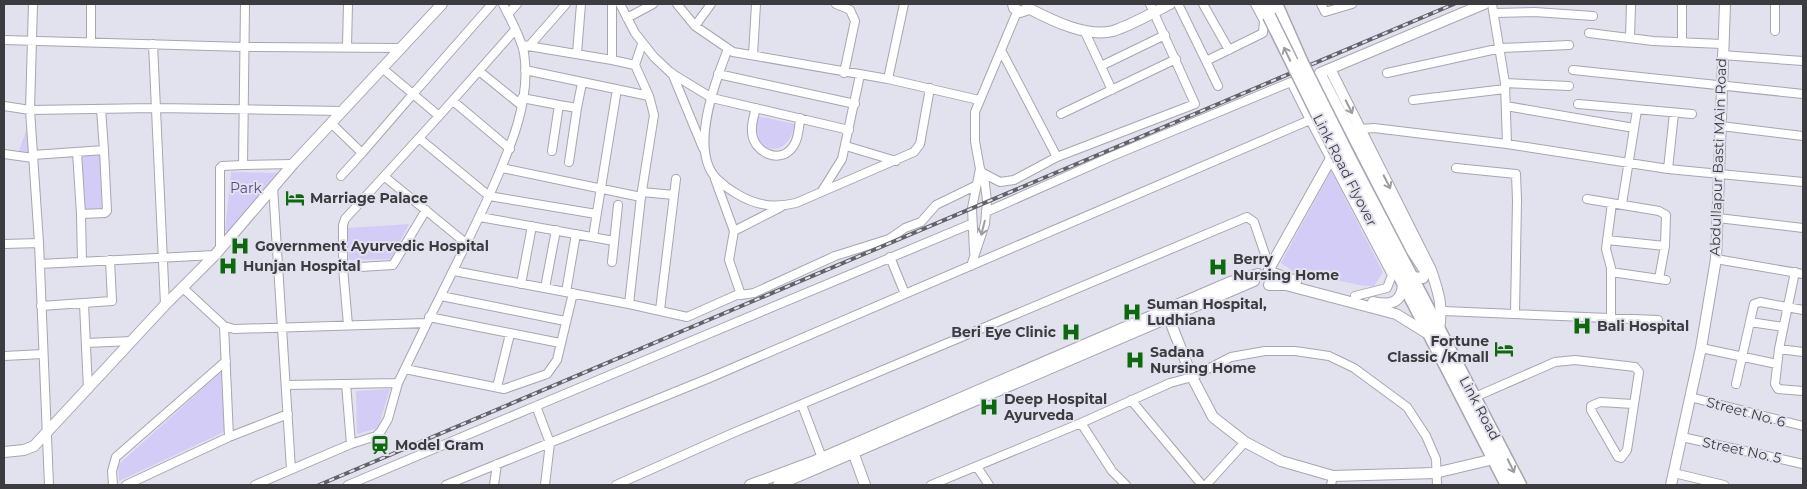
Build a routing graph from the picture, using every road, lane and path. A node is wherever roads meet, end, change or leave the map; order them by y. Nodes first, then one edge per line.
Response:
1 (33, 4) edge
2 (91, 4) edge
3 (245, 4) edge
4 (348, 4) edge
5 (492, 4) edge
6 (503, 4) edge
7 (516, 4) edge
8 (566, 4) edge
9 (581, 4) edge
10 (612, 4) edge
11 (620, 4) edge
12 (653, 4) edge
13 (677, 4) edge
14 (711, 4) edge
15 (756, 4) edge
16 (836, 4) edge
17 (904, 4) edge
18 (1002, 4) edge
19 (1170, 4) edge
20 (1178, 4) edge
21 (1203, 4) edge
22 (1254, 4) edge
23 (1263, 4) edge
24 (1276, 4) edge
25 (1321, 4) edge
26 (1352, 4) edge
27 (1484, 4) edge
28 (1492, 4) edge
29 (1631, 4) edge
30 (1682, 4) edge
31 (1725, 4) edge
32 (1775, 4) edge
33 (439, 5) edge
34 (1028, 6) edge
35 (1015, 8) edge
36 (1152, 8) edge
37 (1495, 13) junction
38 (508, 14) junction
39 (1593, 16) dead end
40 (627, 18) junction
41 (695, 26) junction
42 (514, 30) junction
43 (1084, 30) junction
44 (1775, 31) dead end
45 (1589, 33) dead end
46 (1165, 35) junction
47 (1630, 38) junction
48 (4, 40) edge
49 (31, 40) junction
50 (91, 42) junction
51 (1682, 42) junction
52 (153, 44) junction
53 (642, 44) junction
54 (522, 45) junction
55 (530, 45) junction
56 (1569, 45) dead end
57 (244, 47) junction
58 (347, 47) junction
59 (402, 48) junction
60 (1501, 48) junction
61 (728, 49) junction
62 (1722, 49) junction
63 (1229, 50) junction
64 (1002, 52) junction
65 (577, 53) junction
66 (753, 55) junction
67 (1176, 59) junction
68 (612, 60) junction
69 (1206, 61) junction
70 (1803, 61) edge
71 (635, 65) junction
72 (1101, 66) junction
73 (382, 68) junction
74 (525, 70) junction
75 (1573, 70) dead end
76 (479, 71) junction
77 (1325, 71) junction
78 (844, 72) junction
79 (671, 73) junction
80 (1387, 73) dead end
81 (718, 74) junction
82 (860, 76) junction
83 (888, 79) junction
84 (1291, 82) junction
85 (582, 83) junction
86 (1218, 86) dead end
87 (1505, 86) junction
88 (1569, 86) dead end
89 (1721, 87) junction
90 (930, 88) junction
91 (617, 89) junction
92 (1112, 90) junction
93 (413, 94) junction
94 (1803, 94) edge
95 (649, 96) junction
96 (712, 98) junction
97 (453, 100) junction
98 (979, 100) junction
99 (1413, 100) dead end
100 (522, 101) junction
101 (855, 104) junction
102 (1578, 104) dead end
103 (559, 105) junction
104 (4, 106) edge
105 (1506, 106) junction
106 (155, 108) junction
107 (578, 108) junction
108 (756, 108) junction
109 (101, 109) junction
110 (243, 109) junction
111 (30, 110) junction
112 (342, 110) junction
113 (1637, 110) junction
114 (1674, 113) junction
115 (1061, 114) dead end
116 (1692, 114) dead end
117 (438, 116) junction
118 (800, 118) junction
119 (1310, 120) junction
120 (331, 123) junction
121 (1721, 126) junction
122 (1634, 128) junction
123 (849, 130) junction
124 (1356, 132) junction
125 (1803, 136) edge
126 (420, 139) junction
127 (1507, 144) junction
128 (846, 146) junction
129 (510, 149) junction
130 (104, 150) junction
131 (552, 151) dead end
132 (77, 152) junction
133 (1331, 152) junction
134 (362, 153) junction
135 (4, 154) edge
136 (33, 156) junction
137 (1057, 158) junction
138 (708, 159) junction
139 (896, 161) junction
140 (1629, 161) junction
141 (569, 162) dead end
142 (293, 164) junction
143 (243, 165) junction
144 (502, 168) junction
145 (1456, 168) dead end
146 (1668, 169) junction
147 (981, 171) junction
148 (1720, 174) junction
149 (341, 176) dead end
150 (385, 177) junction
151 (715, 177) junction
152 (676, 179) dead end
153 (1803, 182) edge
154 (975, 186) junction
155 (273, 187) junction
156 (600, 189) junction
157 (822, 191) junction
158 (642, 194) junction
159 (674, 195) junction
160 (489, 196) junction
161 (1587, 199) dead end
162 (1612, 203) junction
163 (1622, 204) junction
164 (618, 205) dead end
165 (781, 207) junction
166 (426, 210) junction
167 (986, 212) junction
168 (81, 214) junction
169 (596, 214) junction
170 (480, 217) junction
171 (1718, 218) junction
172 (971, 224) junction
173 (532, 226) junction
174 (1803, 228) edge
175 (556, 230) junction
176 (734, 231) junction
177 (576, 234) junction
178 (593, 237) junction
179 (1607, 240) junction
180 (614, 241) junction
181 (39, 243) junction
182 (4, 244) edge
183 (467, 244) junction
184 (1665, 246) junction
185 (217, 252) junction
186 (974, 252) junction
187 (164, 257) junction
188 (890, 257) junction
189 (1716, 259) junction
190 (110, 260) junction
191 (82, 262) junction
192 (612, 262) dead end
193 (40, 264) junction
194 (971, 266) junction
195 (343, 268) junction
196 (454, 271) junction
197 (1265, 271) junction
198 (1611, 272) junction
199 (1795, 272) junction
200 (1803, 274) edge
201 (1407, 281) junction
202 (521, 284) junction
203 (183, 288) junction
204 (545, 288) junction
205 (569, 293) junction
206 (741, 293) junction
207 (905, 294) junction
208 (440, 296) junction
209 (1355, 296) junction
210 (84, 304) junction
211 (628, 304) junction
212 (165, 305) junction
213 (41, 306) junction
214 (1787, 306) junction
215 (660, 310) junction
216 (1803, 310) edge
217 (1166, 313) junction
218 (1516, 314) junction
219 (1432, 315) junction
220 (1611, 318) junction
221 (428, 320) junction
222 (1658, 320) dead end
223 (565, 321) junction
224 (1750, 322) junction
225 (224, 326) junction
226 (348, 326) junction
227 (282, 328) junction
228 (1783, 328) junction
229 (1435, 332) junction
230 (510, 334) junction
231 (132, 340) junction
232 (86, 343) junction
233 (560, 343) junction
234 (1702, 348) junction
235 (1779, 349) junction
236 (1803, 352) edge
237 (44, 354) junction
238 (4, 356) edge
239 (1744, 358) junction
240 (226, 361) junction
241 (1777, 364) junction
242 (405, 369) junction
243 (1192, 377) junction
244 (398, 383) junction
245 (346, 384) junction
246 (1736, 384) dead end
247 (287, 385) junction
248 (496, 387) junction
249 (88, 389) junction
250 (1803, 392) edge
251 (1475, 397) junction
252 (1690, 397) junction
253 (1131, 400) junction
254 (1633, 404) junction
255 (802, 405) junction
256 (536, 406) junction
257 (288, 414) junction
258 (1081, 423) junction
259 (1803, 426) edge
260 (47, 432) junction
261 (229, 436) junction
262 (1682, 437) junction
263 (1245, 442) junction
264 (550, 443) junction
265 (351, 444) junction
266 (852, 449) junction
267 (4, 452) edge
268 (822, 458) junction
269 (1494, 458) junction
270 (497, 464) junction
271 (1803, 464) edge
272 (976, 467) junction
273 (291, 469) junction
274 (1435, 473) junction
275 (1674, 473) junction
276 (466, 477) junction
277 (1332, 481) edge
278 (49, 485) edge
279 (112, 485) edge
280 (126, 485) edge
281 (255, 485) edge
282 (348, 485) edge
283 (446, 485) edge
284 (469, 485) edge
285 (494, 485) edge
286 (546, 485) edge
287 (616, 485) edge
288 (750, 485) edge
289 (778, 485) edge
290 (866, 485) edge
291 (932, 485) edge
292 (989, 485) edge
293 (1126, 485) edge
294 (1202, 485) edge
295 (1206, 485) edge
296 (1437, 485) edge
297 (1507, 485) edge
298 (1520, 485) edge
299 (1671, 485) edge
300 (1724, 485) edge

1 - 49 street
2 - 50 street
3 - 57 street
4 - 58 street
5 - 93 street
6 - 38 street
7 - 38 street
8 - 55 street
9 - 65 street
10 - 68 street
11 - 40 street
12 - 40 street
13 - 41 street
14 - 41 street
15 - 66 street
16 - 78 street
17 - 83 street
18 - 35 street
19 - 36 street
20 - 69 street
21 - 63 street
22 - 63 street
201 -> 23 main road, Link Road Flyover, bridge
24 - 201 main road, Link Road Flyover, bridge
25 - 26 street
27 - 77 street
28 - 37 street
29 - 47 street
30 - 51 street
31 - 62 street, Abdullapur Basti MAin Road
32 - 44 street
33 - 59 street
34 - 35 street
34 - 43 street
35 - 64 street
36 - 43 street
36 - 46 street
37 - 39 street
37 - 60 street
38 - 42 street
40 - 53 street
41 - 61 street
42 - 54 street
42 - 76 street
43 - 72 street
45 - 47 street
46 - 67 street
46 - 72 street
47 - 51 street
48 - 49 street
49 - 50 street
49 - 111 street
50 - 52 street
51 - 62 street
52 - 57 street
52 - 106 street
53 - 71 street
53 - 79 street
54 - 55 street
54 - 74 street
55 - 65 street
56 - 60 street
57 - 58 street
57 - 110 street
58 - 59 street
59 - 73 street
60 - 80 street
60 - 87 street
61 - 66 street
61 - 81 street
62 - 70 street
62 - 89 street, Abdullapur Basti MAin Road
63 - 69 street
64 - 98 street
64 - 137 street
65 - 68 street
66 - 78 street
67 - 92 street
67 - 137 street
68 - 71 street
69 - 86 street
71 - 95 street
72 - 92 street
73 - 93 street
73 - 112 street
74 - 85 street
74 - 100 street
75 - 89 street
76 - 97 street
76 - 100 street
77 - 84 street
77 - 124 street
78 - 82 street
79 - 96 street
79 - 138 street
81 - 96 street
81 - 101 street
82 - 83 street
82 - 101 street
83 - 90 street
84 - 119 street
84 - 167 street
85 - 91 street
85 - 107 street
87 - 88 street
87 - 99 street
87 - 105 street
89 - 94 street
89 - 121 street, Abdullapur Basti MAin Road
90 - 98 street
90 - 139 street
91 - 95 street
91 - 156 street
92 - 115 street
93 - 117 street
93 - 134 street
95 - 158 street
96 - 108 street
96 - 138 street
97 - 117 street
97 - 129 street
98 - 147 street
100 - 103 street
100 - 129 street
101 - 123 street
102 - 113 street
103 - 107 street
103 - 131 street
104 - 111 street
105 - 122 street
105 - 127 street
106 - 109 street
106 - 110 street
106 - 187 street
107 - 141 street
108 - 118 street
108 - 118 street
109 - 111 street
109 - 130 street
110 - 112 street
110 - 143 street
111 - 136 street
112 - 120 street
113 - 114 street
113 - 122 street
114 - 116 street
114 - 146 street
117 - 126 street
118 - 123 street
119 - 133 street
119 - 194 street
120 - 134 street
120 - 142 street
121 - 125 street
121 - 148 street, Abdullapur Basti MAin Road
122 - 140 street
123 - 128 street
124 - 127 street
124 - 133 street
124 - 201 street
124 -> 219 street
126 - 150 street
126 - 160 street
127 - 140 street
128 - 139 street
128 - 157 street
129 - 144 street
130 - 132 street
130 - 168 street
132 - 136 street
132 - 168 street
133 - 197 street
133 - 209 street
134 - 149 street
135 - 136 street
136 - 181 street
137 - 147 street
138 - 151 street
139 - 157 street
140 - 146 street
140 - 163 street
142 - 143 street
142 - 155 street
143 - 185 street
144 - 156 street
144 - 160 street
145 - 218 street
146 - 148 street
147 - 154 street
147 - 167 street
148 - 153 street
148 - 171 street, Abdullapur Basti MAin Road
150 - 166 street
150 - 195 street
151 - 165 street
151 - 176 street
152 - 159 street
154 - 172 street
154 - 206 street
155 - 185 street
155 - 227 street
156 - 158 street
156 - 169 street
157 - 165 street
158 - 159 street
158 - 211 street
159 - 215 street
160 - 169 street
160 - 170 street
161 - 162 street
162 - 163 street
162 - 179 street
163 - 184 street
164 - 180 street
165 - 176 street
166 - 183 street
166 - 195 street
167 -> 186 street
168 - 191 street
169 - 178 street
170 - 173 street
170 - 183 street
171 - 174 street
171 - 189 street, Abdullapur Basti MAin Road
172 - 186 street
172 - 188 street
173 - 175 street
173 - 202 street
175 - 177 street
175 - 204 street
176 - 206 street
177 - 178 street
177 - 205 street
178 - 180 street
179 - 184 street
179 - 198 street
180 - 192 street
181 - 182 street
181 - 193 street
183 - 196 street
184 - 198 street
185 - 187 street
185 - 203 street
186 - 194 street
187 - 190 street
187 - 212 street
188 - 207 street
188 - 256 street
189 - 199 street
189 - 234 street, Abdullapur Basti MAin Road
190 - 191 street
190 - 210 street
191 - 193 street
193 - 213 street
194 - 207 street
195 - 226 street
196 - 202 street
196 - 208 street
197 - 209 street
197 - 217 street
197 - 229 street
197 - 255 street
198 - 220 street
199 - 200 street
199 - 214 street
201 - 209 street
201 - 219 main road, Link Road Flyover
202 - 204 street
203 - 212 street
203 - 225 street
204 - 205 street
205 - 211 street
205 - 223 street
206 - 215 street
207 - 264 street
208 - 221 street
208 - 223 street
210 - 213 street
210 - 232 street
211 - 215 street
212 - 231 street
213 - 237 street
214 - 216 street
214 - 224 street
214 - 228 street
217 - 243 street
217 - 266 street
218 - 219 street
218 - 220 street
219 - 229 main road, Link Road Flyover
220 - 222 street
221 - 226 street
221 - 230 street
221 - 242 street
223 - 233 street
224 - 228 street
224 - 239 street
225 - 227 street
225 - 240 street
226 - 227 street
227 - 247 street
228 - 235 street
229 - 251 main road, Link Road
229 - 269 main road, Link Road
230 - 233 street
230 - 248 street
231 - 232 street
231 - 249 street
232 - 249 street
233 - 248 street
234 - 239 street
234 - 252 street, Abdullapur Basti MAin Road
235 - 236 street
235 - 241 street
237 - 238 street
237 - 260 street
239 - 241 street
239 - 246 street
240 - 261 street
240 - 279 street
241 - 250 street
242 - 244 street
242 - 248 street
243 - 253 street
243 - 263 street
243 - 274 street
244 - 245 street
244 - 265 street
245 - 247 street
245 - 265 street
247 - 257 street
249 - 260 street
251 - 254 street
251 -> 298 main road, Link Road
252 - 259 street, Street No. 6
252 - 262 street, Abdullapur Basti MAin Road
253 - 258 street
253 - 294 street
254 - 254 street
255 - 268 street
255 - 287 street
256 - 264 street
256 - 282 street
257 - 261 street
257 - 273 street
258 - 272 street
258 - 293 street
260 - 267 street
260 - 278 street
261 - 280 street
262 - 271 street, Street No. 5
262 - 275 street, Abdullapur Basti MAin Road
263 - 277 street
263 - 295 street
264 - 270 street
264 - 286 street
265 - 273 street
266 - 268 street
266 - 289 street
266 - 290 street
268 - 288 street
269 - 274 street
269 - 297 main road, Link Road
270 - 276 street
270 - 285 street
272 - 291 street
272 - 292 street
273 - 281 street
274 - 277 street
274 - 296 street
275 - 299 street, Abdullapur Basti MAin Road
275 - 300 street
276 - 283 street
276 - 284 street

